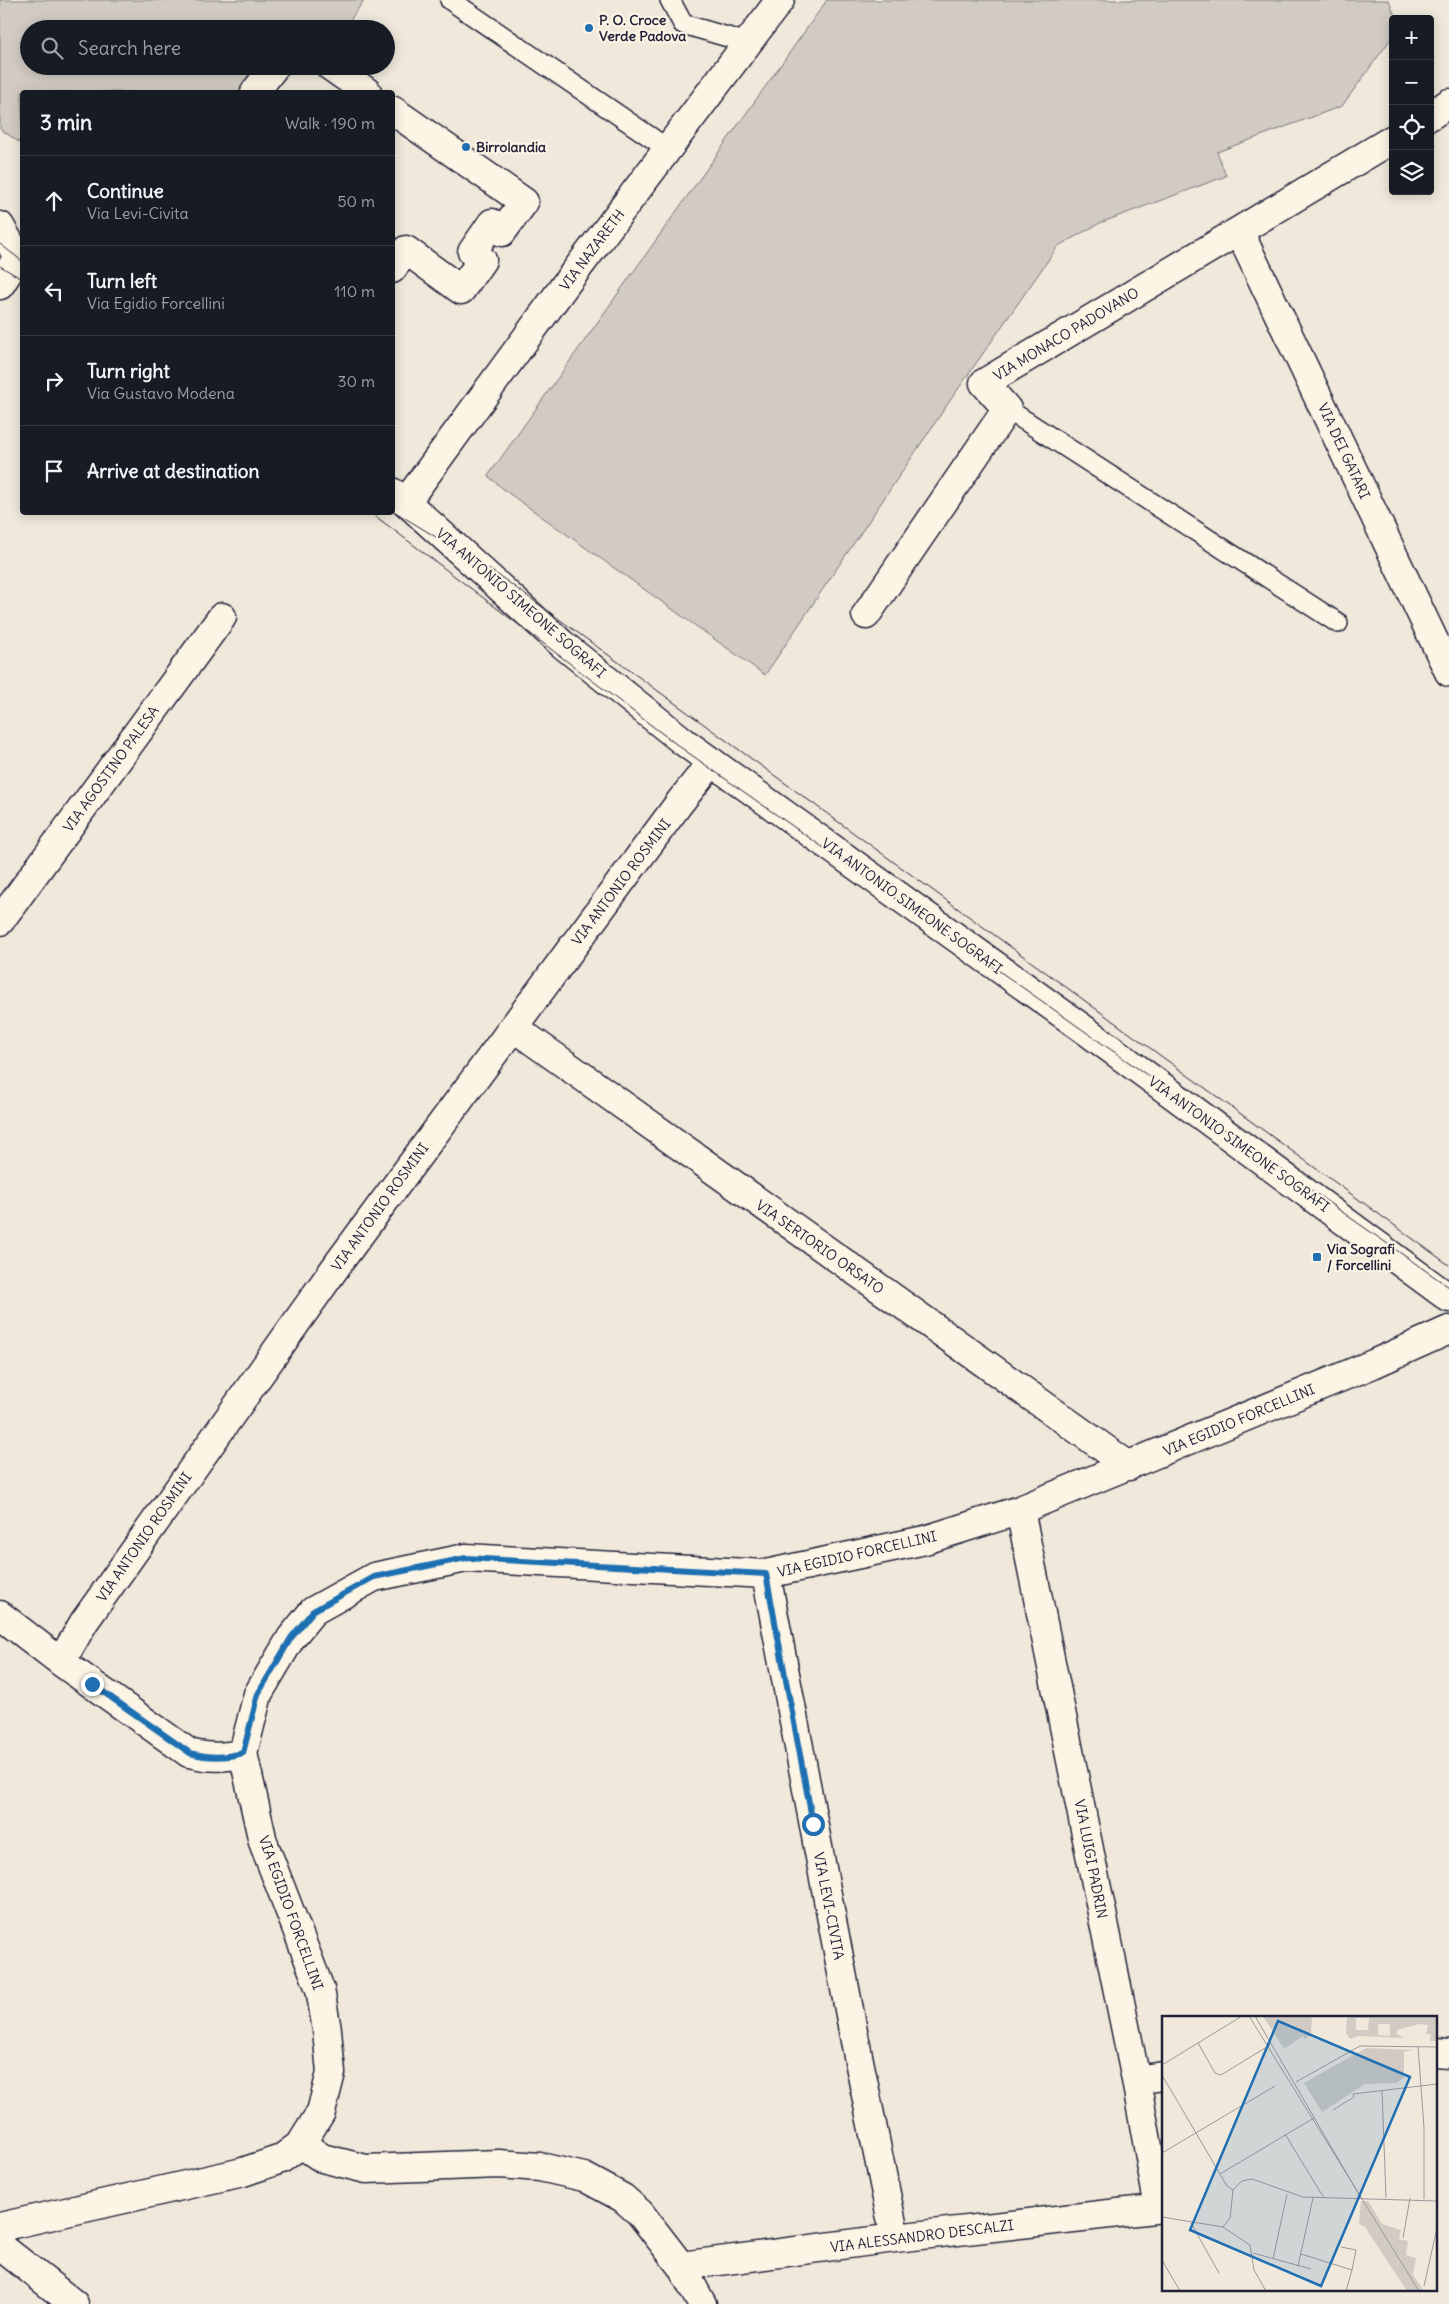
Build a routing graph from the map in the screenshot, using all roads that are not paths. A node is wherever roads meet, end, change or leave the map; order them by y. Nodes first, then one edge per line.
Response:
1 (450, 0) edge
2 (670, 0) edge
3 (780, 0) edge
4 (748, 44) junction
5 (268, 75) edge
6 (343, 75) edge
7 (257, 90) edge
8 (364, 90) edge
9 (1449, 103) edge
10 (395, 112) edge
11 (1434, 113) edge
12 (1389, 141) edge
13 (668, 149) junction
14 (0, 226) edge
15 (1239, 231) junction
16 (20, 256) edge
17 (395, 265) edge
18 (0, 286) edge
19 (1007, 409) junction
20 (399, 497) edge
21 (866, 616) dead end
22 (222, 617) dead end
23 (1338, 623) dead end
24 (1449, 672) edge
25 (712, 762) junction
26 (0, 921) edge
27 (512, 1027) junction
28 (1449, 1298) edge
29 (1449, 1330) edge
30 (1129, 1466) junction
31 (1020, 1510) junction
32 (766, 1574) junction
33 (0, 1616) edge
34 (61, 1662) junction
35 (243, 1753) junction
36 (1436, 2053) edge
37 (1449, 2054) edge
38 (1162, 2076) edge
39 (1136, 2080) junction
40 (300, 2144) junction
41 (1161, 2208) edge
42 (0, 2228) edge
43 (896, 2238) junction
44 (0, 2246) edge
45 (681, 2266) junction
46 (74, 2304) edge
47 (702, 2304) edge

1 - 13 lane
2 - 4 lane
3 - 4 street, VIA NAZARETH
4 - 13 street, VIA NAZARETH
5 - 7 street
6 - 8 street
9 - 11 street
10 - 17 street
12 - 15 street, VIA MONACO PADOVANO
13 - 20 street, VIA NAZARETH
14 - 16 street
15 - 19 street, VIA MONACO PADOVANO
15 - 24 street, VIA DEI GATARI
16 - 18 street
19 - 21 street
19 - 23 lane
20 - 25 street, VIA ANTONIO SIMEONE SOGRAFI
22 - 26 street, VIA AGOSTINO PALESA
25 - 27 street, VIA ANTONIO ROSMINI
25 - 28 street, VIA ANTONIO SIMEONE SOGRAFI
27 - 30 street, VIA SERTORIO ORSATO
27 - 34 street, VIA ANTONIO ROSMINI
29 - 30 street, VIA EGIDIO FORCELLINI
30 - 31 street, VIA EGIDIO FORCELLINI
31 - 32 street, VIA EGIDIO FORCELLINI
31 - 39 street, VIA LUIGI PADRIN
32 - 35 street, VIA EGIDIO FORCELLINI
32 - 43 street, VIA LEVI-CIVITA
33 - 34 street
34 - 35 street
35 - 40 street, VIA EGIDIO FORCELLINI
36 - 37 street
38 - 39 street
39 - 41 street, VIA LUIGI PADRIN
40 - 42 street, VIA EGIDIO FORCELLINI
40 - 45 street
41 - 43 street, VIA ALESSANDRO DESCALZI
43 - 45 street, VIA ALESSANDRO DESCALZI
44 - 46 street
45 - 47 street

